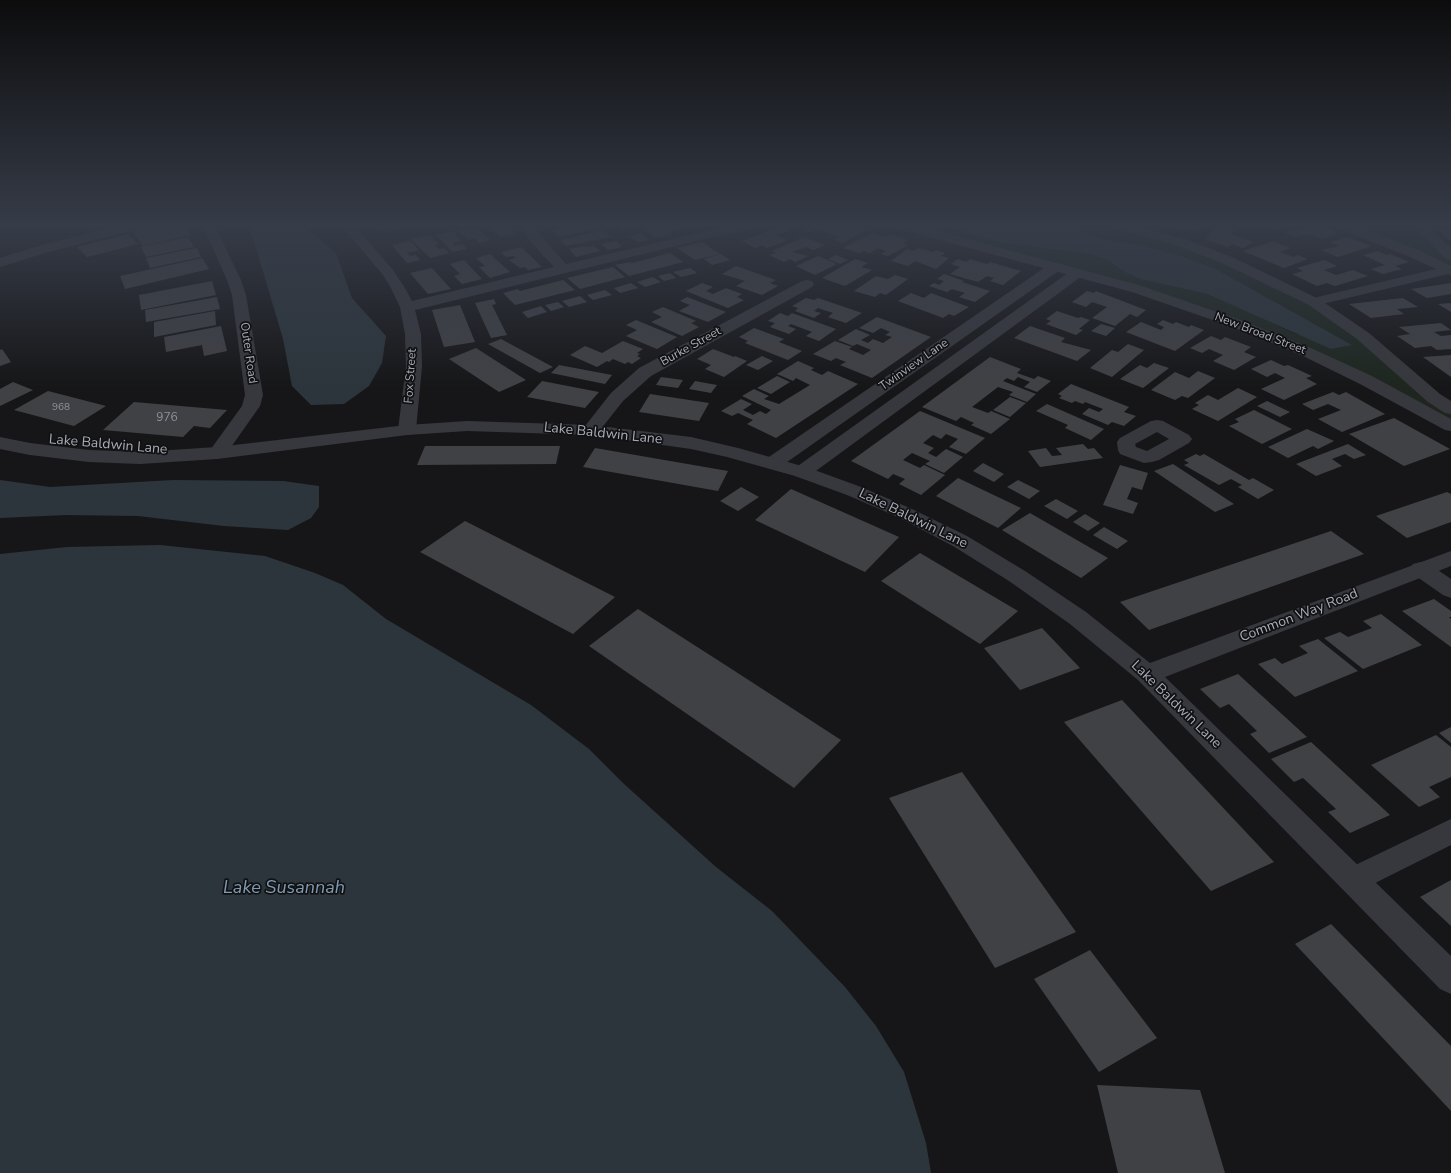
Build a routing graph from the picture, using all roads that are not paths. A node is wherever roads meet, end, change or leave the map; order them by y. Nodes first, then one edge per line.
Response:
1 (233, 279) edge
2 (392, 279) edge
3 (523, 279) edge
4 (1038, 279) edge
5 (1069, 279) edge
6 (1099, 279) edge
7 (1266, 279) edge
8 (1402, 279) edge
9 (807, 284) dead end
10 (1314, 302) junction
11 (407, 307) junction
12 (1451, 409) edge
13 (1188, 422) dead end
14 (1451, 426) edge
15 (0, 430) edge
16 (407, 430) junction
17 (591, 430) junction
18 (1169, 432) dead end
19 (0, 443) edge
20 (217, 453) junction
21 (773, 463) junction
22 (802, 472) junction
23 (1451, 558) edge
24 (1421, 569) junction
25 (1451, 590) edge
26 (1147, 674) junction
27 (1451, 831) edge
28 (1353, 880) junction
29 (1451, 978) edge

1 - 20 street, Outer Road
2 - 11 street, Fox Street
3 - 11 street
4 - 21 street, Twinview Lane
5 - 22 street, Twinview Lane
6 - 14 street, New Broad Street
7 - 10 street
8 - 10 street
9 - 17 street, Burke Street
10 - 12 street
11 - 16 street, Fox Street
13 - 18 street
15 - 20 street, Lake Baldwin Lane
16 - 17 street, Lake Baldwin Lane
16 - 20 street, Lake Baldwin Lane
17 - 21 street, Lake Baldwin Lane
19 - 20 street, Lake Baldwin Lane
21 - 22 street, Lake Baldwin Lane
22 - 26 street, Lake Baldwin Lane
23 - 24 street, Common Way Road
24 - 25 street
24 - 26 street, Common Way Road
26 - 28 street, Lake Baldwin Lane
27 - 28 street
28 - 29 street, Lake Baldwin Lane

